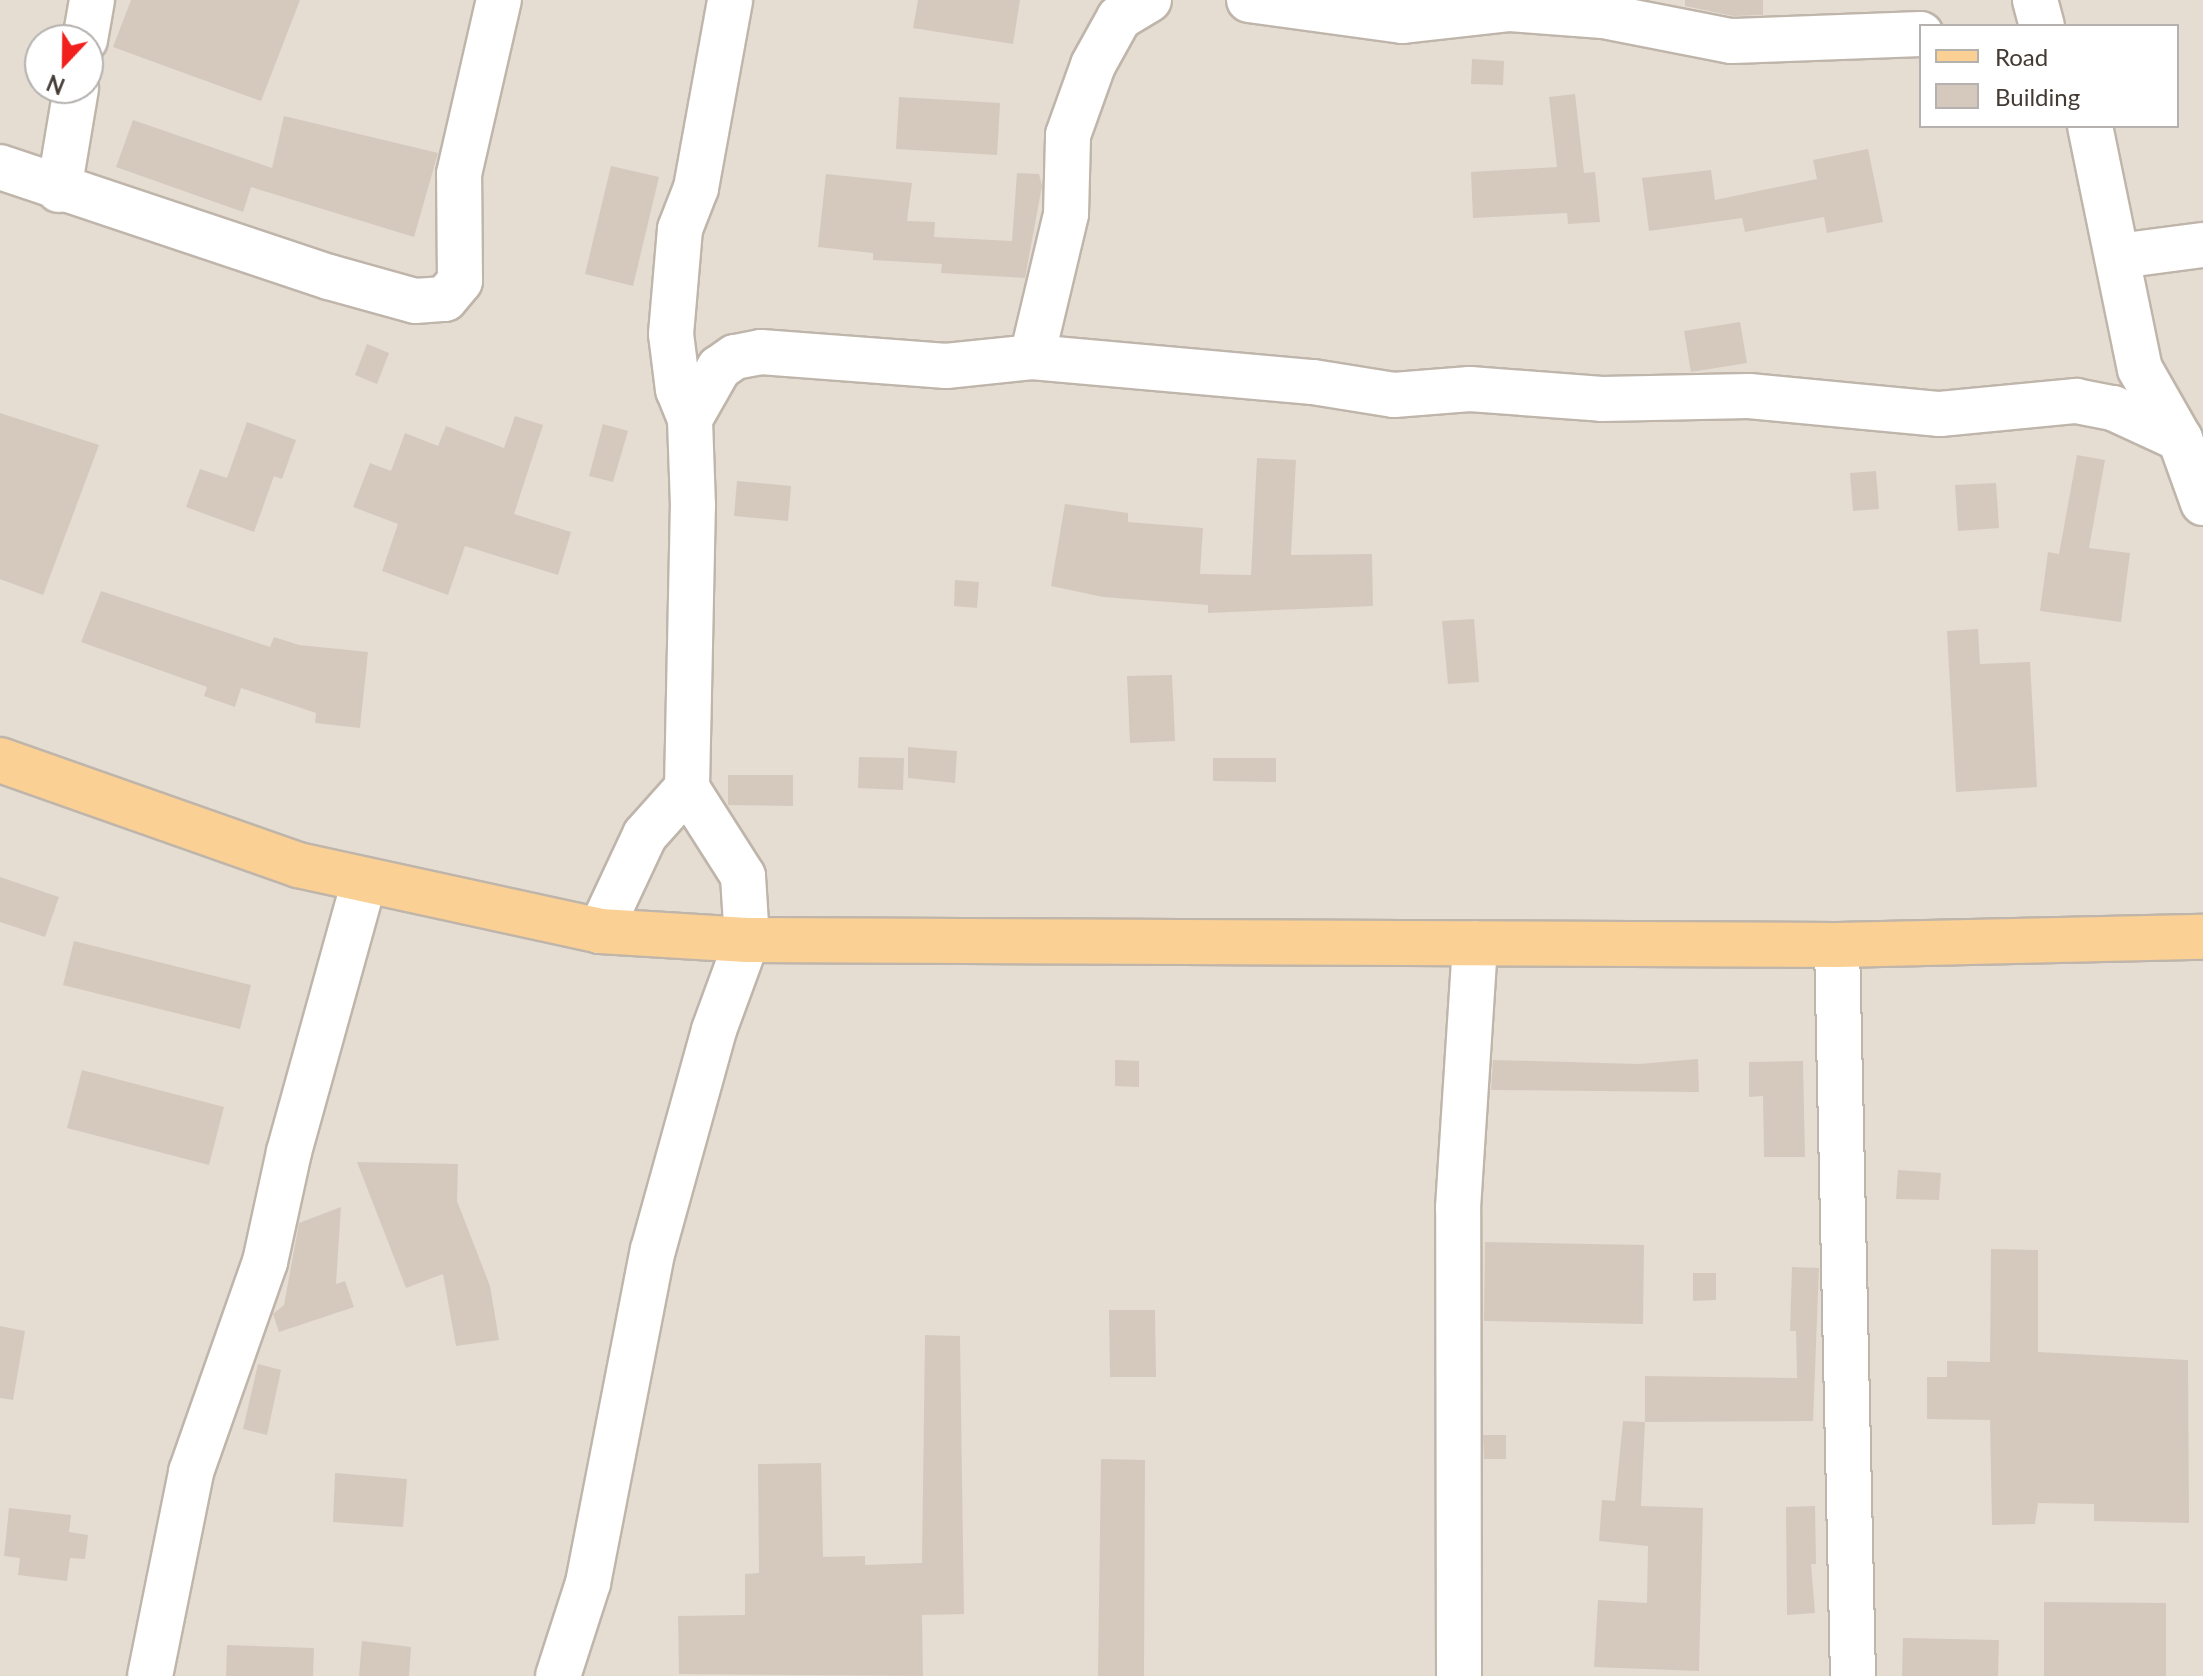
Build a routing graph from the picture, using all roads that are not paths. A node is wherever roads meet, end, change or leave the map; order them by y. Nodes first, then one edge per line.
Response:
1 (92, 0) edge
2 (499, 0) edge
3 (730, 0) edge
4 (1249, 0) edge
5 (2035, 0) edge
6 (1130, 6) edge
7 (88, 24) edge
8 (2041, 24) edge
9 (1919, 34) edge
10 (73, 104) edge
11 (2090, 128) edge
12 (0, 167) edge
13 (59, 190) junction
14 (2203, 245) edge
15 (2119, 256) junction
16 (1032, 357) junction
17 (690, 419) junction
18 (2180, 439) junction
19 (2203, 503) edge
20 (0, 760) edge
21 (687, 788) junction
22 (364, 881) junction
23 (600, 931) junction
24 (2203, 937) edge
25 (747, 940) junction
26 (1475, 944) junction
27 (1837, 945) junction
28 (150, 1676) edge
29 (558, 1676) edge
30 (1459, 1676) edge
31 (1853, 1676) edge

1 - 7 street
2 - 13 street
3 - 17 street
4 - 9 street
5 - 8 street
6 - 16 street
10 - 13 street
11 - 15 street
12 - 13 street
14 - 15 street
15 - 18 street
16 - 17 street
16 - 18 street
17 - 21 street
18 - 19 street
20 - 22 main road
21 - 23 street
21 - 25 street
22 - 23 main road
22 - 28 street
23 - 25 main road
24 - 27 main road
25 - 26 main road
25 - 29 street
26 - 27 main road
26 - 30 street
27 - 31 street

